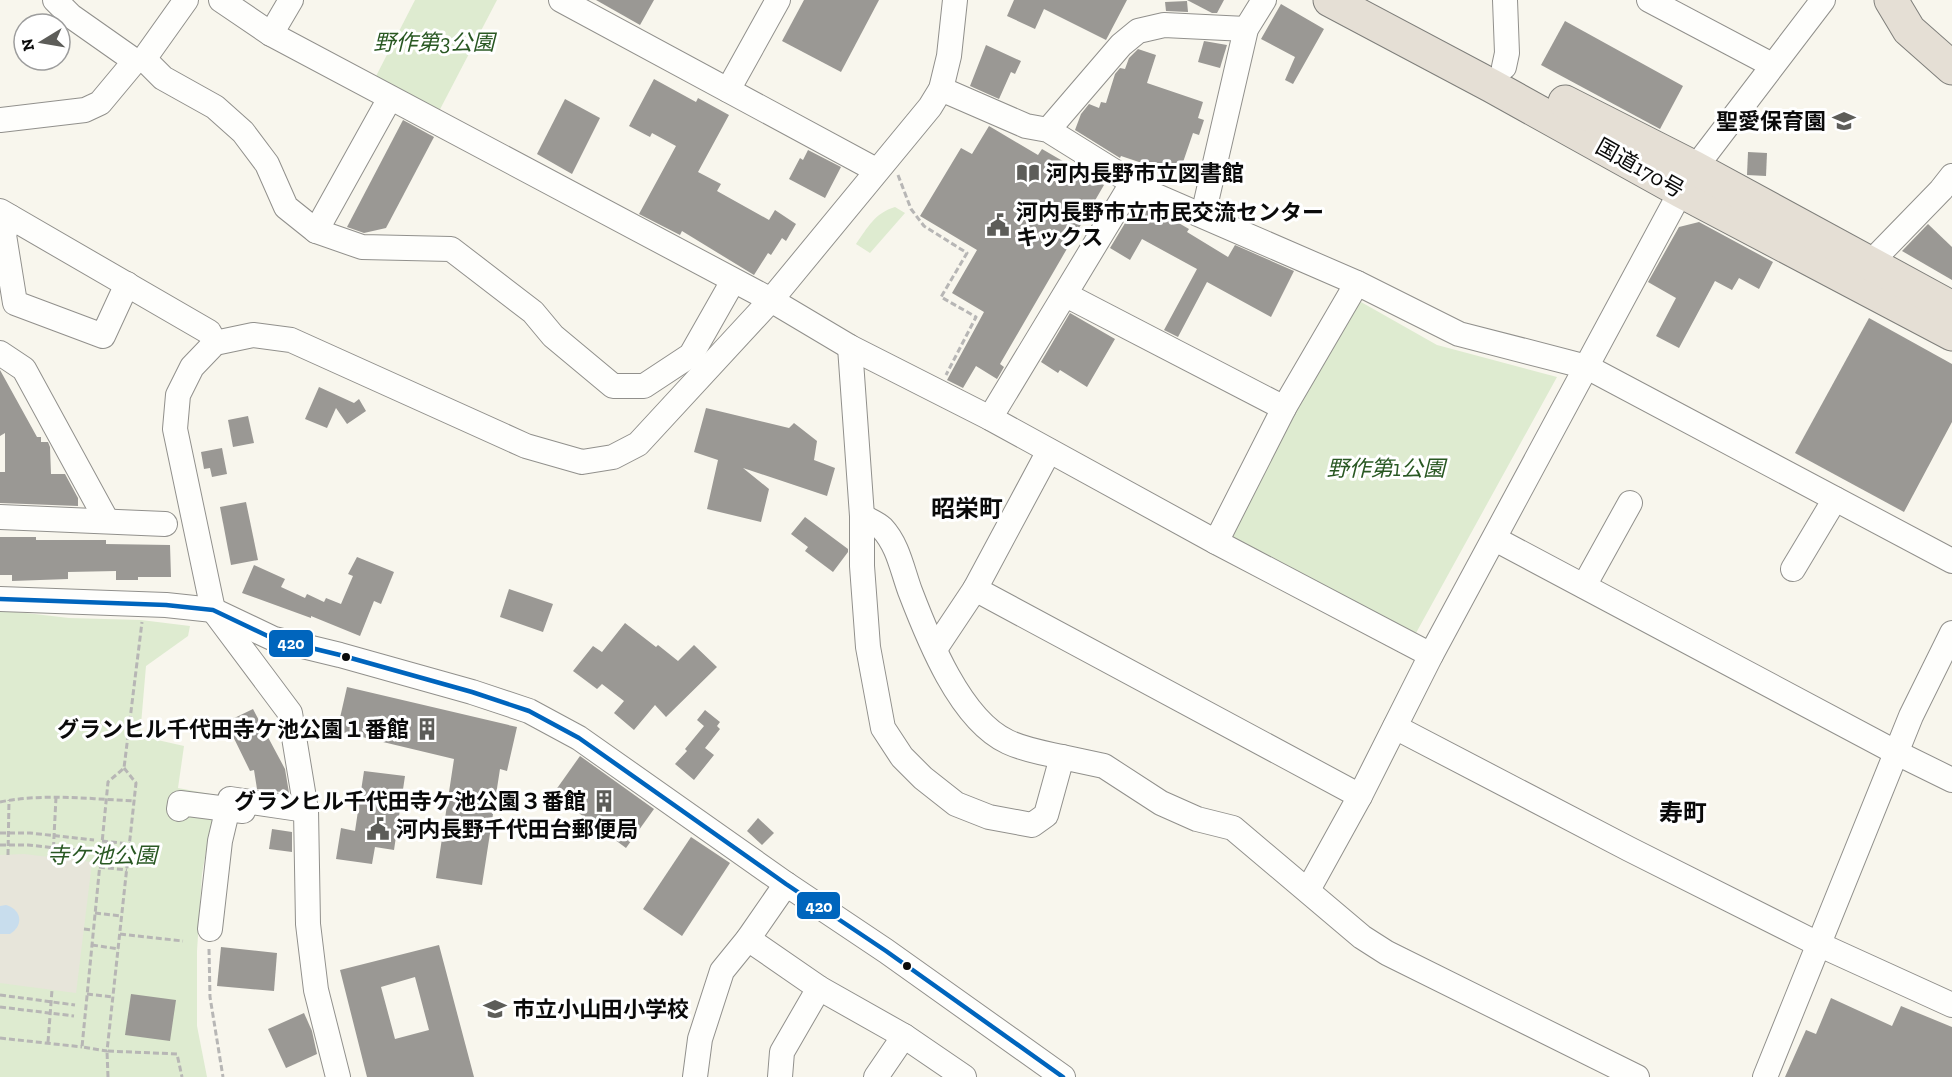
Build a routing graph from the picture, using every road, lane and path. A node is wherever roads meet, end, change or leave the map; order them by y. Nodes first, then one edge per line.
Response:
1 (55, 0) edge
2 (186, 0) edge
3 (221, 0) edge
4 (291, 0) edge
5 (561, 0) edge
6 (777, 0) edge
7 (955, 0) edge
8 (1264, 0) edge
9 (1330, 0) edge
10 (1376, 0) edge
11 (1505, 0) edge
12 (1649, 0) edge
13 (1823, 0) edge
14 (1891, 0) edge
15 (1246, 29) junction
16 (271, 34) junction
17 (140, 60) junction
18 (1772, 65) junction
19 (1504, 67) junction
20 (1952, 68) edge
21 (941, 89) junction
22 (728, 90) junction
23 (390, 98) junction
24 (4, 116) edge
25 (1048, 130) junction
26 (887, 172) junction
27 (1952, 176) edge
28 (1688, 180) junction
29 (1131, 185) junction
30 (5, 214) edge
31 (1203, 215) junction
32 (316, 231) junction
33 (1870, 263) junction
34 (733, 281) junction
35 (1357, 283) junction
36 (127, 284) junction
37 (1066, 295) junction
38 (771, 300) junction
39 (1952, 308) edge
40 (1952, 334) edge
41 (215, 343) junction
42 (850, 347) junction
43 (0, 353) edge
44 (1587, 367) junction
45 (937, 391) junction
46 (1284, 408) junction
47 (990, 418) junction
48 (1049, 451) junction
49 (1835, 499) junction
50 (1630, 503) dead end
51 (862, 516) junction
52 (0, 517) edge
53 (107, 522) junction
54 (165, 524) dead end
55 (1495, 539) junction
56 (1216, 543) junction
57 (1952, 561) edge
58 (1793, 569) dead end
59 (1584, 586) junction
60 (975, 589) junction
61 (0, 599) edge
62 (213, 610) junction
63 (142, 621) dead end
64 (1952, 633) edge
65 (935, 649) junction
66 (1431, 655) junction
67 (1395, 728) junction
68 (1897, 753) junction
69 (1062, 757) junction
70 (124, 768) junction
71 (1952, 780) edge
72 (1360, 796) junction
73 (56, 797) junction
74 (9, 800) junction
75 (106, 800) junction
76 (135, 801) junction
77 (0, 802) edge
78 (179, 809) dead end
79 (228, 809) junction
80 (306, 815) junction
81 (9, 832) junction
82 (0, 833) edge
83 (54, 835) junction
84 (94, 840) dead end
85 (102, 841) junction
86 (8, 844) junction
87 (130, 844) junction
88 (0, 845) edge
89 (54, 847) junction
90 (93, 852) dead end
91 (8, 855) dead end
92 (53, 857) dead end
93 (99, 867) junction
94 (127, 870) junction
95 (786, 884) junction
96 (1308, 890) junction
97 (95, 913) junction
98 (122, 916) junction
99 (84, 929) dead end
100 (93, 930) junction
101 (120, 934) junction
102 (210, 936) joint
103 (748, 939) junction
104 (183, 941) dead end
105 (1818, 944) junction
106 (92, 945) junction
107 (118, 949) junction
108 (819, 988) junction
109 (52, 990) dead end
110 (87, 994) junction
111 (0, 995) edge
112 (114, 997) junction
113 (51, 1002) junction
114 (75, 1005) dead end
115 (1952, 1005) edge
116 (0, 1007) edge
117 (51, 1014) junction
118 (74, 1016) dead end
119 (904, 1036) junction
120 (0, 1038) edge
121 (48, 1043) junction
122 (82, 1047) junction
123 (107, 1051) junction
124 (108, 1077) edge
125 (182, 1077) edge
126 (223, 1077) edge
127 (338, 1077) edge
128 (695, 1077) edge
129 (780, 1077) edge
130 (876, 1077) edge
131 (964, 1077) edge
132 (1063, 1077) edge
133 (1637, 1077) edge
134 (1766, 1077) edge

1 - 17 street
2 - 17 street
3 - 16 street
4 - 16 street
5 - 22 street
6 - 22 street
7 - 21 street
8 - 15 street
9 - 28 highway, 国道170号
10 - 19 highway, 国道170号
11 - 19 street
12 - 18 street
13 - 18 street
14 - 20 highway
15 - 25 street
15 - 31 street
16 - 23 street
17 - 24 street
17 - 32 street
18 - 28 street
19 - 28 highway, 国道170号
21 - 25 street
21 - 26 street
22 - 26 street
23 - 32 street
23 - 34 street
25 - 29 street
26 - 38 street
26 - 45 path
27 - 33 street
28 - 33 highway, 国道170号
28 - 40 highway, 国道170号
28 - 44 street
29 - 31 street
29 - 37 street
30 - 36 street
30 - 36 street
31 - 35 street
32 - 34 street
33 - 39 highway, 国道170号
34 - 38 street
35 - 44 street
35 - 46 street
36 - 41 street
37 - 46 street
37 - 47 street
38 - 41 street
38 - 42 street
41 - 62 street
42 - 45 street
42 - 51 street
43 - 53 street
44 - 49 street
44 - 55 street
45 - 47 street
46 - 56 street
47 - 48 street
48 - 56 street
48 - 60 street
49 - 57 street
49 - 58 street
50 - 59 street
51 - 65 street
51 - 69 street
52 - 53 street
53 - 54 street
55 - 59 street
55 - 66 street
56 - 66 street
59 - 68 street
60 - 65 street
60 - 72 street
61 - 62 street
62 - 80 street
62 - 95 street
63 - 70 path
64 - 68 street
65 - 69 street
66 - 67 street
67 - 72 street
67 - 105 street
68 - 71 street
68 - 105 street
69 - 96 street
70 - 75 path
70 - 76 path
72 - 96 street
73 - 74 path
73 - 75 path
73 - 83 path
74 - 77 path
74 - 81 path
75 - 76 path
75 - 85 path
76 - 87 path
78 - 79 street
79 - 80 street
79 - 102 street
80 - 127 street
81 - 82 path
81 - 83 path
81 - 86 path
83 - 84 path
83 - 89 path
85 - 87 path
85 - 93 path
86 - 88 path
86 - 89 path
86 - 91 path
87 - 94 path
89 - 90 path
89 - 92 path
93 - 94 path
93 - 97 path
94 - 98 path
95 - 103 street
95 - 132 street
96 - 133 street
97 - 98 path
97 - 100 path
98 - 101 path
99 - 100 path
100 - 106 path
101 - 104 path
101 - 107 path
102 - 126 path
103 - 108 street
103 - 128 street
105 - 115 street
105 - 134 street
106 - 107 path
106 - 110 path
107 - 112 path
108 - 119 street
108 - 129 street
109 - 113 path
110 - 112 path
110 - 122 path
111 - 113 path
112 - 123 path
113 - 114 path
113 - 117 path
116 - 117 path
117 - 118 path
117 - 121 path
119 - 130 street
119 - 131 street
120 - 121 path
121 - 122 path
122 - 123 path
123 - 124 path
123 - 125 path

